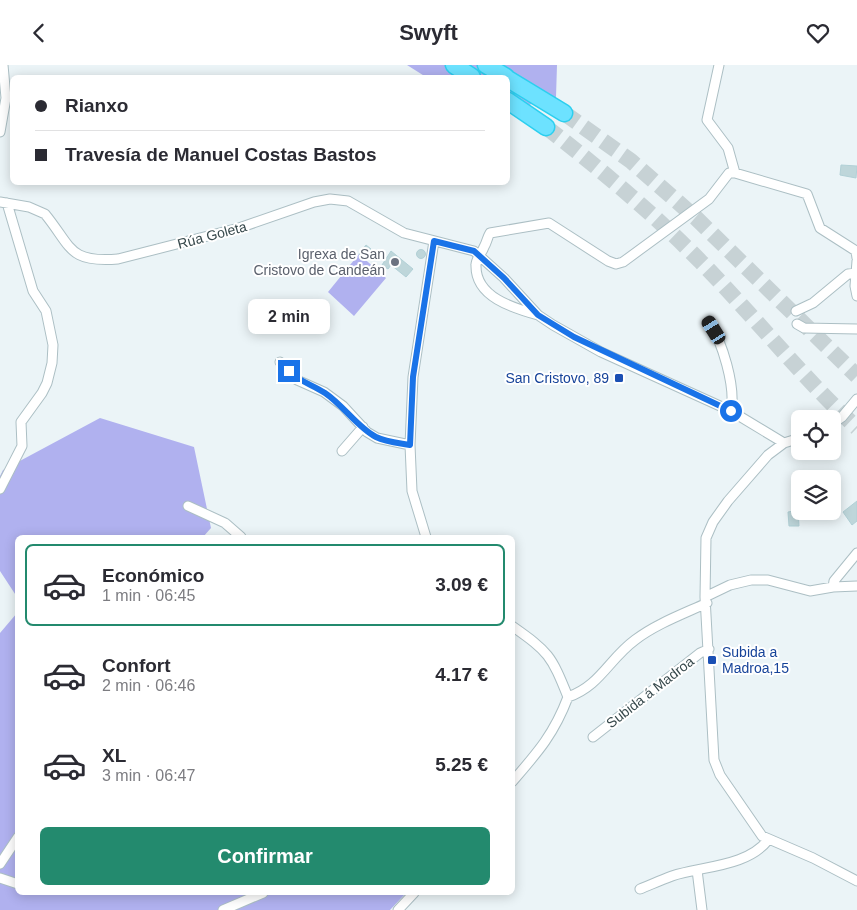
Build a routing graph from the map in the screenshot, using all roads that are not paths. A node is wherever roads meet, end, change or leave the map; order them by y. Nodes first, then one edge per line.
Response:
1 (3, 65) edge
2 (454, 65) edge
3 (486, 65) edge
4 (718, 65) edge
5 (469, 75) edge
6 (502, 75) edge
7 (510, 80) edge
8 (3, 89) edge
9 (510, 102) edge
10 (564, 113) tunnel mouth
11 (546, 127) tunnel mouth
12 (0, 132) edge
13 (735, 173) junction
14 (4, 203) edge
15 (434, 241) junction
16 (480, 255) junction
17 (857, 259) edge
18 (856, 273) junction
19 (857, 296) edge
20 (796, 311) dead end
21 (538, 315) junction
22 (709, 321) dead end
23 (797, 325) dead end
24 (857, 329) edge
25 (280, 363) dead end
26 (857, 399) edge
27 (731, 411) junction
28 (841, 418) edge
29 (363, 427) junction
30 (791, 440) edge
31 (784, 443) junction
32 (410, 445) junction
33 (342, 451) dead end
34 (0, 489) edge
35 (188, 506) dead end
36 (238, 535) edge
37 (425, 535) edge
38 (857, 553) edge
39 (857, 586) edge
40 (834, 587) junction
41 (706, 600) junction
42 (515, 629) edge
43 (709, 649) junction
44 (568, 697) junction
45 (592, 737) dead end
46 (515, 778) edge
47 (768, 840) junction
48 (15, 842) edge
49 (0, 864) edge
50 (697, 870) junction
51 (0, 878) edge
52 (857, 881) edge
53 (15, 883) edge
54 (640, 889) dead end
55 (258, 895) edge
56 (412, 895) edge
57 (223, 910) edge
58 (398, 910) edge
59 (702, 910) edge

1 - 8 street
2 - 5 highway
3 - 6 highway
4 - 13 street
7 - 10 highway
8 - 12 street
9 - 11 highway
13 - 16 street
13 - 17 street
14 - 15 street, Rúa Goleta
14 - 34 street
15 - 16 street, Rúa Goleta
15 - 32 street
16 - 21 street
16 - 21 street
17 - 18 street
18 - 19 street
18 - 20 street
21 - 27 street
22 - 27 street
23 - 24 street
25 - 29 street
26 - 28 street
27 - 31 street
29 - 32 street
29 - 33 street
30 - 31 street, Subida á Madroa
31 - 41 street, Subida á Madroa
32 - 37 street
35 - 36 street
38 - 40 street
39 - 40 street
40 - 41 street
41 - 43 street, Subida á Madroa
41 - 44 street
42 - 44 street
43 - 45 street, Subida á Madroa
43 - 47 street, Subida á Madroa
44 - 46 street
47 - 50 street
47 - 52 street, Subida á Madroa
48 - 49 street
50 - 54 street
50 - 59 street
51 - 53 street
55 - 57 street
56 - 58 street

